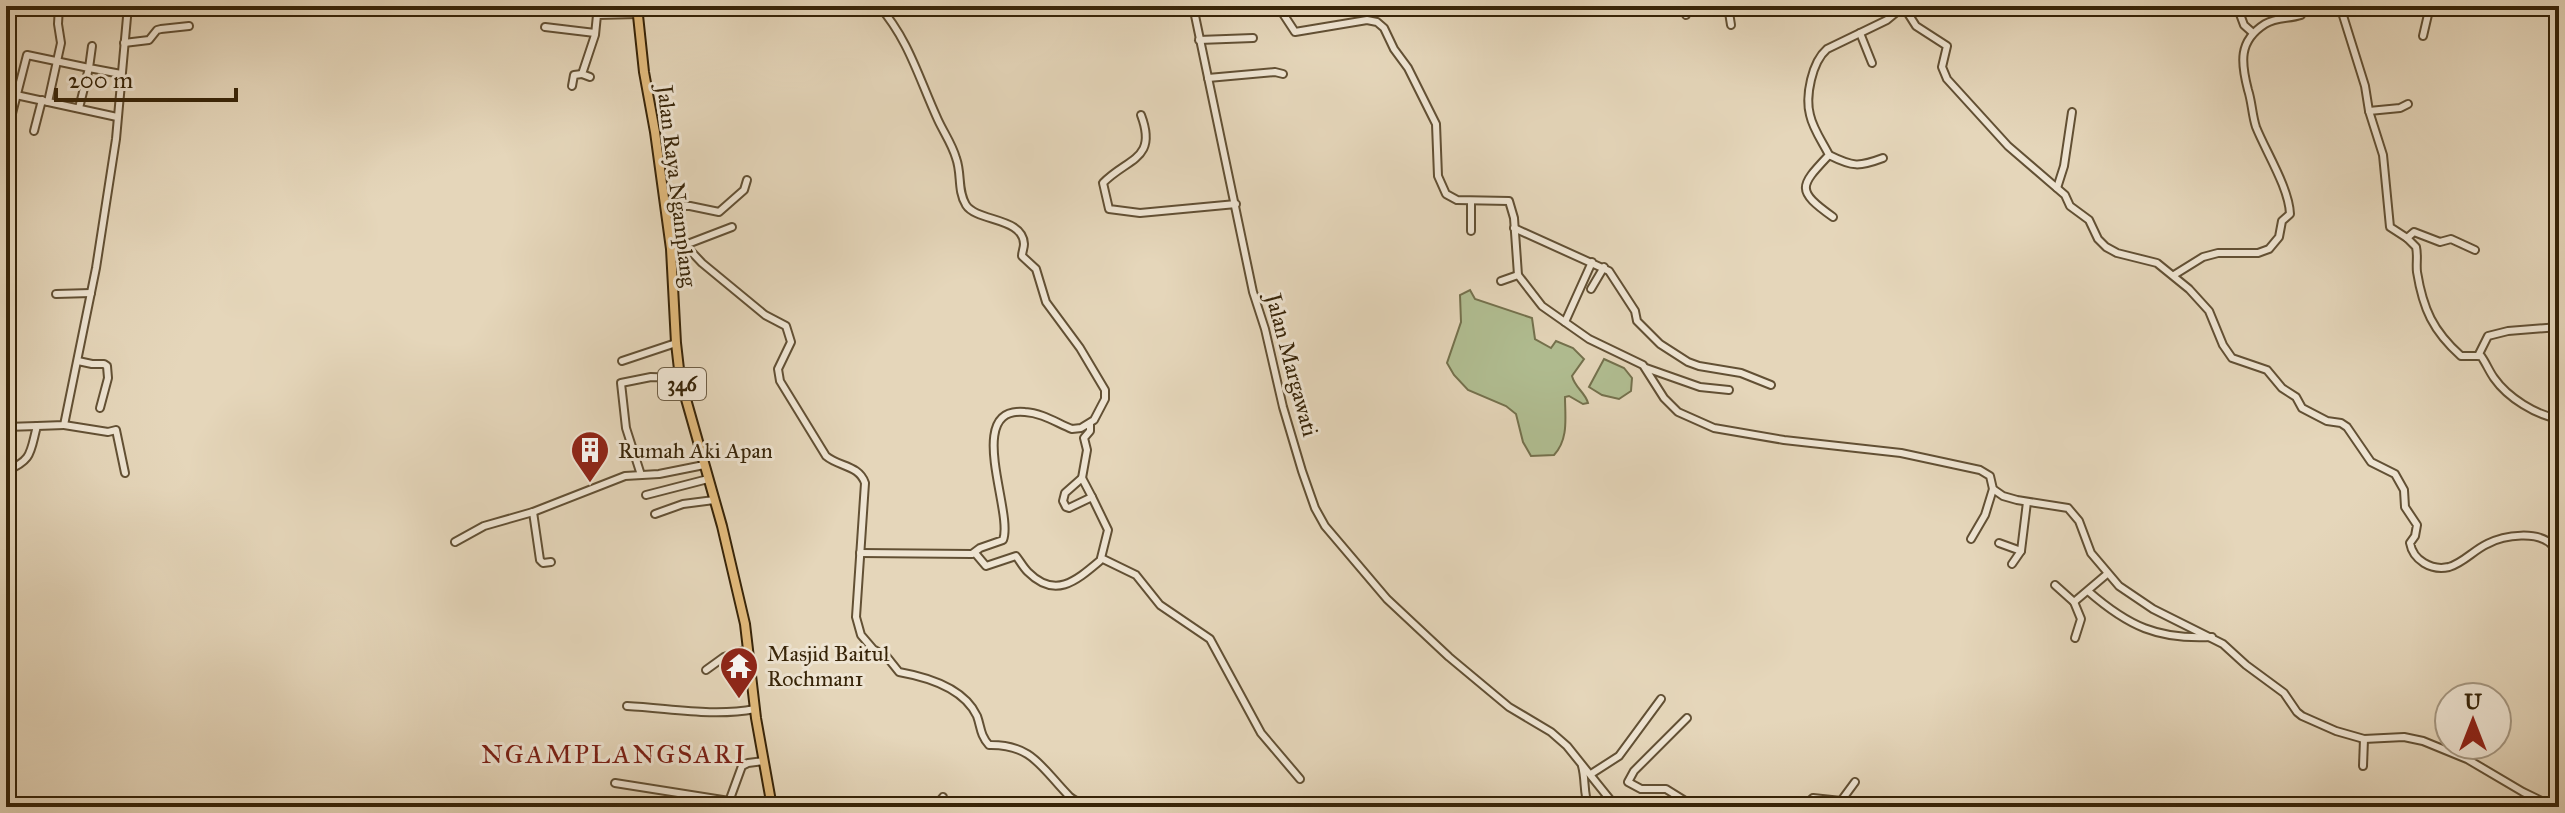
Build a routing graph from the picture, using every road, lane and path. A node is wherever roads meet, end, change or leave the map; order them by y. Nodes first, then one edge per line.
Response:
1 (52, 6) edge
2 (59, 6) edge
3 (67, 6) edge
4 (657, 6) edge
5 (1193, 6) edge
6 (1278, 6) edge
7 (1682, 6) edge
8 (1728, 6) edge
9 (1904, 6) edge
10 (2237, 6) edge
11 (2310, 6) edge
12 (2338, 6) edge
13 (2430, 6) edge
14 (101, 8) edge
15 (128, 8) edge
16 (884, 8) edge
17 (637, 9) edge
18 (1686, 15) dead end
19 (1731, 25) dead end
20 (189, 26) dead end
21 (545, 27) dead end
22 (595, 33) junction
23 (1860, 33) junction
24 (2253, 33) junction
25 (2423, 36) dead end
26 (1253, 38) dead end
27 (1199, 40) junction
28 (124, 43) junction
29 (92, 46) dead end
30 (57, 62) junction
31 (1872, 63) dead end
32 (89, 68) junction
33 (121, 74) junction
34 (582, 74) junction
35 (1283, 74) dead end
36 (590, 77) dead end
37 (1208, 78) junction
38 (572, 86) dead end
39 (16, 95) junction
40 (45, 101) junction
41 (2408, 104) dead end
42 (79, 108) junction
43 (2369, 111) junction
44 (2072, 112) dead end
45 (1141, 115) dead end
46 (117, 117) junction
47 (34, 131) dead end
48 (6, 137) edge
49 (1829, 155) junction
50 (1883, 158) dead end
51 (747, 180) dead end
52 (2057, 188) junction
53 (1471, 201) junction
54 (1236, 204) junction
55 (665, 206) junction
56 (1833, 217) dead end
57 (732, 227) dead end
58 (1514, 228) junction
59 (1471, 231) dead end
60 (2407, 238) junction
61 (685, 245) junction
62 (671, 250) junction
63 (2475, 250) dead end
64 (1592, 262) junction
65 (1604, 267) junction
66 (1518, 275) junction
67 (2174, 275) junction
68 (1501, 281) dead end
69 (1591, 289) dead end
70 (91, 293) junction
71 (56, 294) dead end
72 (1565, 322) junction
73 (2559, 327) edge
74 (676, 343) junction
75 (2478, 356) junction
76 (78, 361) junction
77 (622, 361) dead end
78 (1646, 368) junction
79 (680, 378) junction
80 (1771, 385) dead end
81 (1729, 390) dead end
82 (100, 408) dead end
83 (2559, 419) edge
84 (1090, 424) junction
85 (64, 425) junction
86 (37, 426) junction
87 (6, 427) edge
88 (704, 465) junction
89 (6, 471) edge
90 (125, 473) dead end
91 (641, 475) junction
92 (1082, 478) junction
93 (708, 479) junction
94 (1993, 489) junction
95 (646, 495) dead end
96 (1092, 497) junction
97 (714, 500) junction
98 (2027, 502) junction
99 (533, 512) junction
100 (655, 514) dead end
101 (1971, 539) dead end
102 (455, 542) dead end
103 (1999, 543) dead end
104 (2021, 551) junction
105 (862, 552) junction
106 (977, 553) junction
107 (1102, 559) junction
108 (551, 562) dead end
109 (2012, 564) dead end
110 (2107, 574) junction
111 (2559, 580) edge
112 (2055, 585) dead end
113 (2088, 591) junction
114 (2074, 602) junction
115 (2213, 637) junction
116 (2075, 638) dead end
117 (748, 649) junction
118 (706, 670) dead end
119 (1661, 699) dead end
120 (627, 706) dead end
121 (755, 709) junction
122 (1687, 718) dead end
123 (2364, 739) junction
124 (764, 761) junction
125 (1581, 763) junction
126 (2363, 766) dead end
127 (1591, 774) junction
128 (1300, 779) dead end
129 (1855, 782) dead end
130 (615, 783) dead end
131 (943, 797) dead end
132 (728, 804) edge
133 (772, 807) edge
134 (935, 807) edge
135 (1086, 807) edge
136 (1589, 807) edge
137 (1616, 807) edge
138 (1695, 807) edge
139 (1803, 807) edge
140 (2554, 807) edge

1 - 2 street
2 - 3 street
2 - 30 street
4 - 17 street
5 - 27 street, Jalan Margawati
6 - 53 street
7 - 18 street
8 - 19 street
9 - 23 street
9 - 52 street
10 - 24 street
11 - 12 street
11 - 24 street
12 - 43 street
13 - 25 street
14 - 15 street
15 - 28 street
16 - 84 street
17 - 22 street
17 - 55 main road, Jalan Raya Ngamplang / 346
20 - 28 street
21 - 22 street
22 - 34 street
23 - 31 street
23 - 49 street
24 - 67 street
26 - 27 street
27 - 37 street, Jalan Margawati
28 - 33 street
29 - 32 street
30 - 32 street
30 - 39 street
30 - 40 street
32 - 33 street
32 - 42 street
33 - 46 street
34 - 36 street
34 - 38 street
35 - 37 street
37 - 54 street, Jalan Margawati
39 - 40 street
39 - 48 street
40 - 42 street
40 - 47 street
41 - 43 street
42 - 46 street
43 - 60 street
44 - 52 street
45 - 54 street
46 - 70 street
49 - 50 street
49 - 56 street
51 - 55 street
52 - 67 street
53 - 58 street
53 - 59 street
54 - 125 street, Jalan Margawati
55 - 62 main road, Jalan Raya Ngamplang / 346
57 - 61 street
58 - 64 street
58 - 66 street
60 - 63 street
60 - 75 street
61 - 62 street
61 - 105 street
62 - 74 main road, Jalan Raya Ngamplang / 346
64 - 65 street
64 - 72 street
65 - 69 street
65 - 80 street
66 - 68 street
66 - 72 street
67 - 111 street
70 - 71 street
70 - 76 street
72 - 78 street
73 - 75 street
74 - 77 street
74 - 79 main road, Jalan Raya Ngamplang / 346
75 - 83 street
76 - 82 street
76 - 85 street
78 - 81 street
78 - 94 street
79 - 88 main road, Jalan Raya Ngamplang / 346
79 - 91 street
84 - 92 street
84 - 106 street
85 - 86 street
85 - 90 street
86 - 87 street
86 - 89 street
88 - 91 street
88 - 93 main road, Jalan Raya Ngamplang / 346
91 - 99 street
92 - 96 street
92 - 96 street
93 - 95 street
93 - 97 main road, Jalan Raya Ngamplang / 346
94 - 98 street
94 - 101 street
96 - 107 street
97 - 100 street
97 - 117 main road, Jalan Raya Ngamplang / 346
98 - 104 street
98 - 110 street
99 - 102 street
99 - 108 street
103 - 104 street
104 - 109 street
105 - 106 street
105 - 135 street
106 - 107 street
107 - 128 street
110 - 113 street
110 - 115 street
112 - 114 street
113 - 114 street
113 - 115 street
114 - 116 street
115 - 123 street
117 - 118 street
117 - 121 main road, 346
119 - 127 street
120 - 121 street
121 - 124 main road, 346
122 - 138 street
123 - 126 street
123 - 140 street
124 - 132 street
124 - 133 main road, 346
125 - 127 street, Jalan Margawati
125 - 136 street
127 - 137 street, Jalan Margawati
129 - 139 street
130 - 132 street
131 - 134 street

